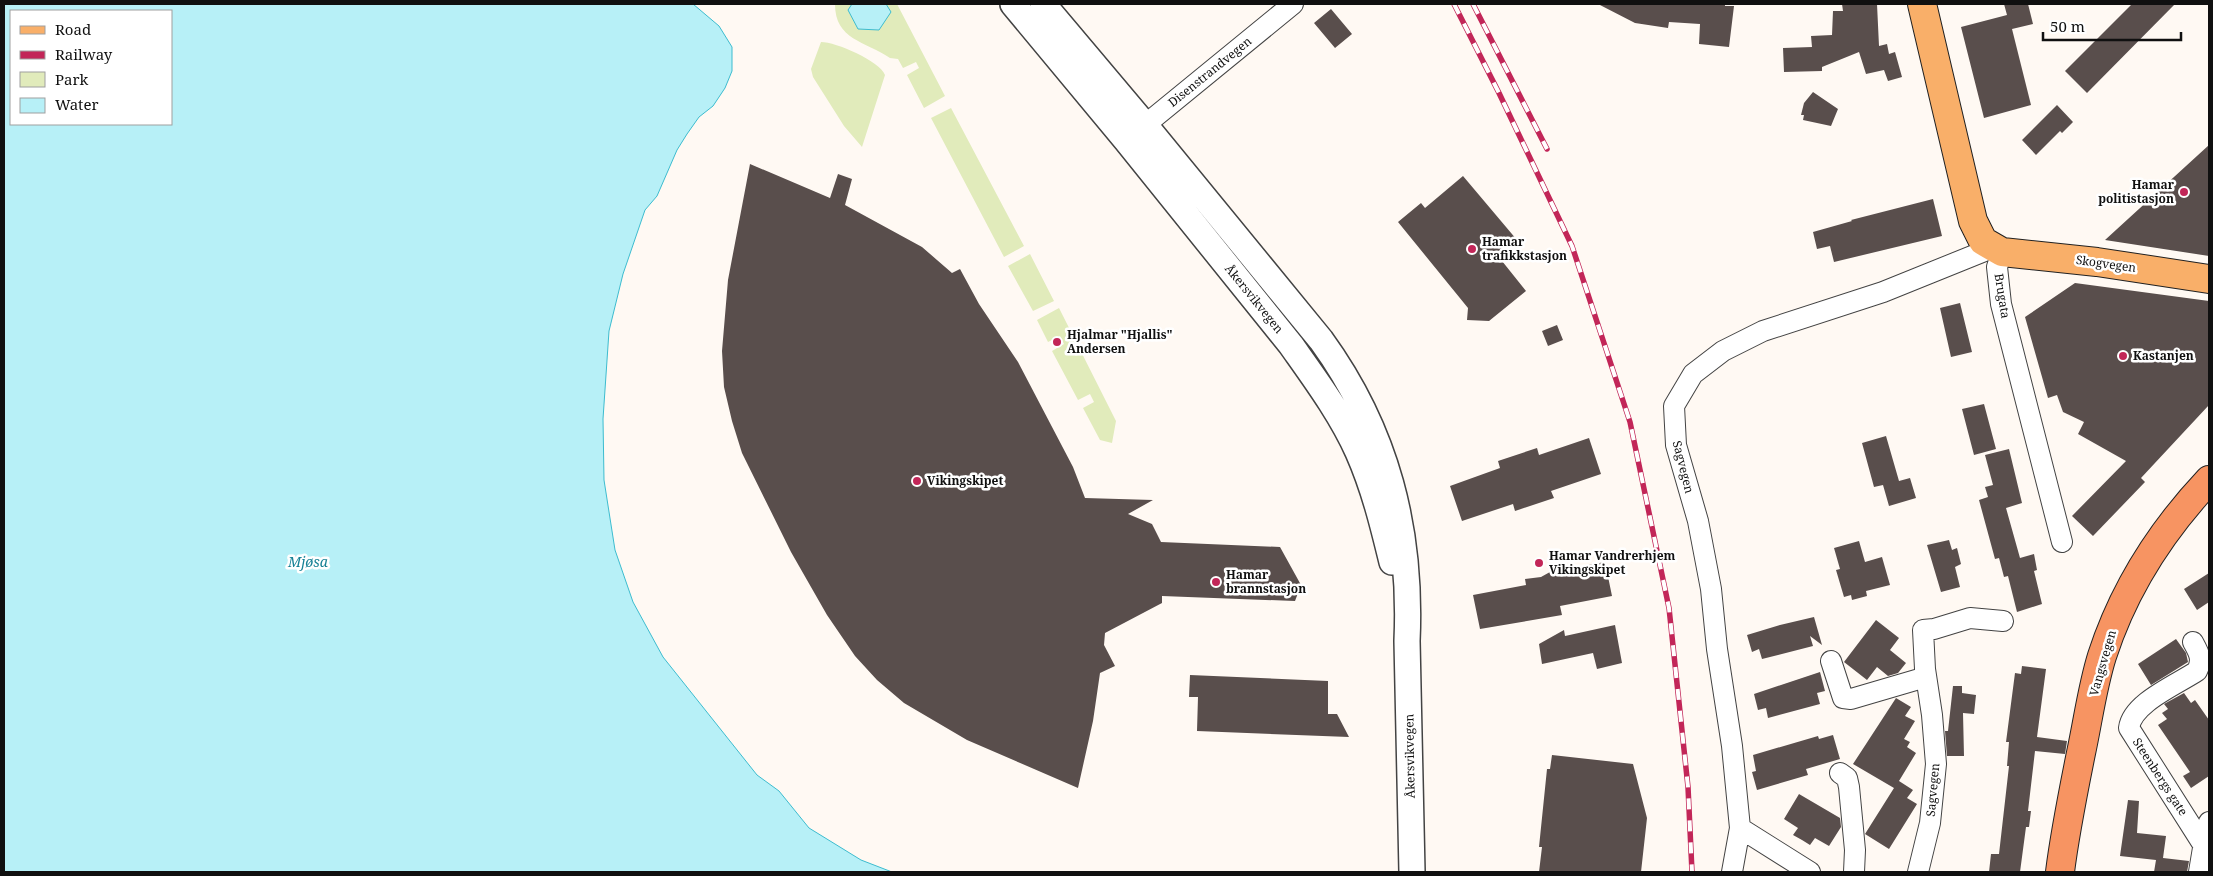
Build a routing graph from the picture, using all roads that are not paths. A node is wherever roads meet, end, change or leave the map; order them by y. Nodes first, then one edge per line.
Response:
1 (1013, 4) edge
2 (1043, 4) edge
3 (1293, 4) edge
4 (1922, 4) edge
5 (1136, 132) junction
6 (1997, 250) junction
7 (2209, 279) edge
8 (2209, 480) edge
9 (2062, 542) dead end
10 (2003, 621) dead end
11 (2193, 642) dead end
12 (1831, 661) dead end
13 (1926, 677) junction
14 (1840, 773) dead end
15 (2209, 822) edge
16 (1740, 828) junction
17 (2206, 849) edge
18 (1412, 872) edge
19 (1732, 872) edge
20 (1810, 872) edge
21 (1854, 872) edge
22 (1918, 872) edge
23 (2060, 872) edge
24 (2199, 872) edge

1 - 5 street, Åkersvikvegen
2 - 5 street, Åkersvikvegen
3 - 5 street, Disenstrandvegen
4 - 6 main road
5 - 18 street, Åkersvikvegen
6 - 7 main road, Skogvegen
6 - 9 street, Brugata
6 - 16 street, Sagvegen
8 - 23 highway, Vangsvegen
10 - 13 street, Sagvegen
11 - 17 street, Steenbergs gate
12 - 13 street
13 - 22 street, Sagvegen
14 - 21 street
15 - 17 street
16 - 19 street, Sagvegen
16 - 20 street
17 - 24 street

